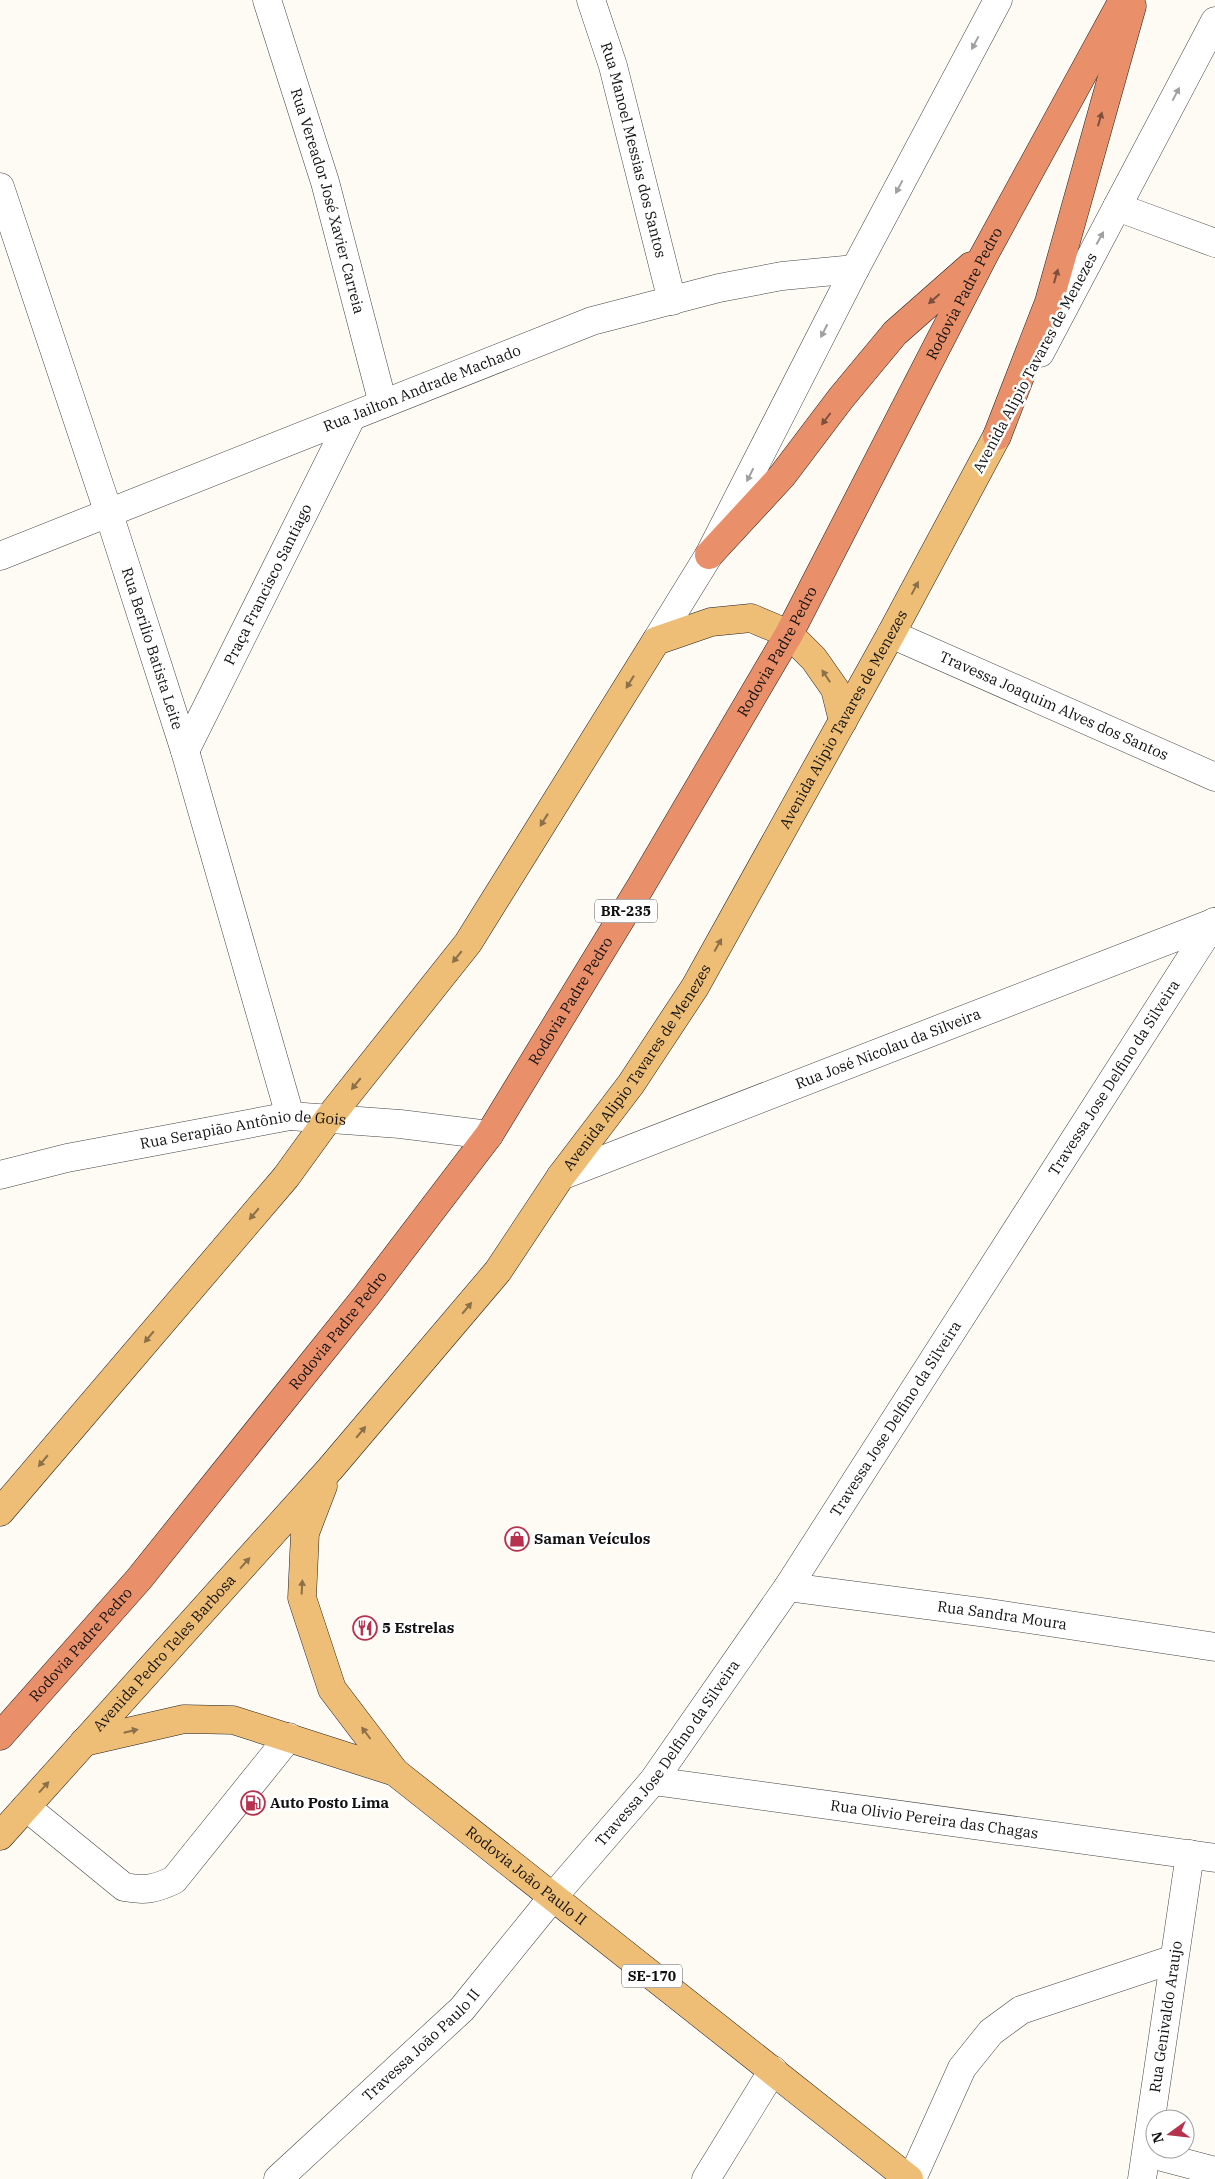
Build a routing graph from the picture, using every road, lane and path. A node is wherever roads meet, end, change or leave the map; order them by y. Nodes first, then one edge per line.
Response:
1 (267, 0) edge
2 (591, 0) edge
3 (998, 0) edge
4 (1124, 0) edge
5 (1134, 0) edge
6 (1215, 21) edge
7 (0, 187) edge
8 (1117, 207) junction
9 (1215, 243) edge
10 (984, 255) junction
11 (856, 269) junction
12 (672, 301) junction
13 (383, 404) junction
14 (351, 418) junction
15 (997, 436) junction
16 (109, 514) junction
17 (709, 555) junction
18 (0, 556) edge
19 (789, 634) junction
20 (891, 634) junction
21 (656, 640) junction
22 (843, 721) junction
23 (185, 751) junction
24 (1215, 778) edge
25 (1215, 922) edge
26 (290, 1116) junction
27 (328, 1119) junction
28 (489, 1135) junction
29 (0, 1175) edge
30 (561, 1176) junction
31 (330, 1469) junction
32 (0, 1512) edge
33 (788, 1587) junction
34 (1215, 1647) edge
35 (0, 1736) edge
36 (288, 1737) junction
37 (84, 1742) junction
38 (395, 1772) junction
39 (653, 1781) junction
40 (26, 1807) junction
41 (0, 1836) edge
42 (1202, 1856) edge
43 (552, 1898) junction
44 (1174, 1959) junction
45 (773, 2070) junction
46 (1153, 2109) edge
47 (1146, 2159) edge
48 (1174, 2159) edge
49 (1214, 2168) edge
50 (278, 2179) edge
51 (706, 2179) edge
52 (911, 2179) edge
53 (1142, 2179) edge

1 - 13 street, Rua Vereador José Xavier Carreia
2 - 12 street, Rua Manoel Messias dos Santos
3 -> 11 street
4 - 10 highway, Rodovia Padre Pedro / BR-235
15 -> 5 highway
8 -> 6 street, Avenida Alipio Tavares de Menezes
7 - 16 street, Rua Berilio Batista Leite
8 - 9 street
15 -> 8 street, Avenida Alipio Tavares de Menezes
10 -> 17 highway
10 - 19 highway, Rodovia Padre Pedro / BR-235
11 - 12 street, Rua Jailton Andrade Machado
11 -> 17 street
12 - 13 street, Rua Jailton Andrade Machado
13 - 14 street, Rua Jailton Andrade Machado
14 - 16 street, Rua Jailton Andrade Machado
14 - 23 street, Praça Francisco Santiago
20 -> 15 main road, Avenida Alipio Tavares de Menezes
16 - 18 street, Rua Jailton Andrade Machado
16 - 23 street, Rua Berilio Batista Leite
17 - 21 street
19 - 21 main road
22 -> 19 main road
19 - 28 highway, Rodovia Padre Pedro / BR-235
20 - 22 main road, Avenida Alipio Tavares de Menezes
20 - 24 street, Travessa Joaquim Alves dos Santos
21 -> 27 main road
30 -> 22 main road, Avenida Alipio Tavares de Menezes
23 - 26 street, Rua Berilio Batista Leite
25 - 30 street, Rua José Nicolau da Silveira
25 - 33 street, Travessa Jose Delfino da Silveira
26 - 27 street, Rua Serapião Antônio de Gois
26 - 29 street, Rua Serapião Antônio de Gois
27 - 28 street, Rua Serapião Antônio de Gois
27 -> 32 main road
28 - 35 highway, Rodovia Padre Pedro / BR-235
31 -> 30 main road, Avenida Alipio Tavares de Menezes
37 -> 31 main road, Avenida Pedro Teles Barbosa
38 -> 31 main road
33 - 34 street, Rua Sandra Moura
33 - 39 street, Travessa Jose Delfino da Silveira
37 -> 36 main road, Rodovia João Paulo II
36 - 38 main road, Rodovia João Paulo II
36 - 40 street
40 -> 37 main road, Avenida Pedro Teles Barbosa
38 - 43 main road, Rodovia João Paulo II / SE-170
39 - 42 street, Rua Olivio Pereira das Chagas
39 - 43 street, Travessa Jose Delfino da Silveira
40 - 41 main road, Avenida Pedro Teles Barbosa
42 - 44 street, Rua Genivaldo Araujo
43 - 45 main road, Rodovia João Paulo II / SE-170
43 - 50 street, Travessa João Paulo II
44 - 46 street, Rua Genivaldo Araujo
44 - 52 street
45 - 51 street
45 - 52 main road, Rodovia João Paulo II / SE-170
47 - 53 street, Rua Genivaldo Araujo
48 - 49 street

